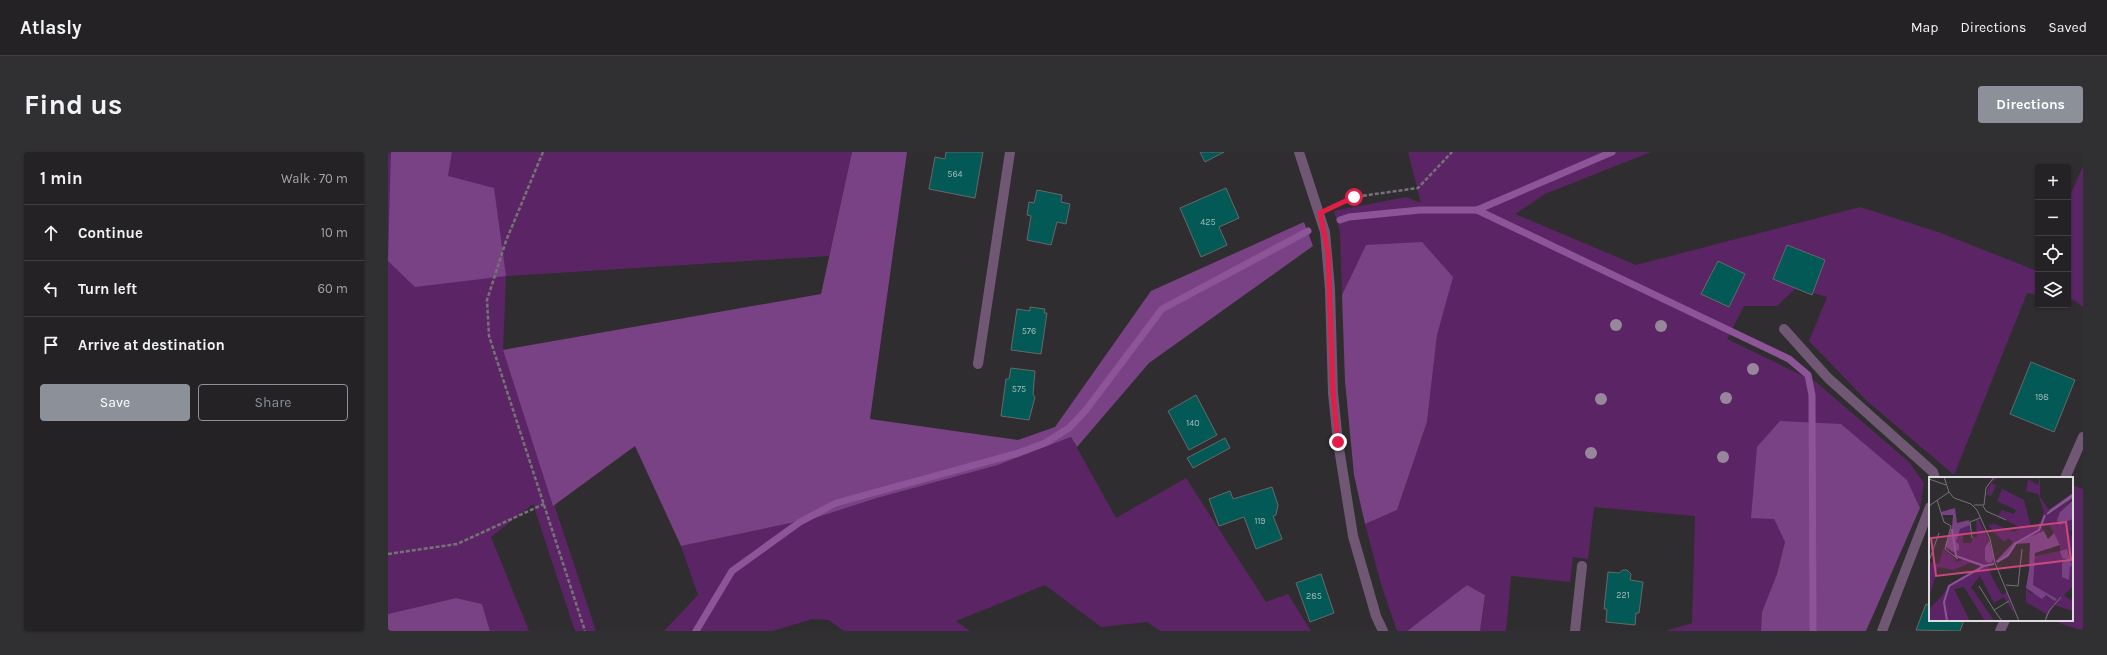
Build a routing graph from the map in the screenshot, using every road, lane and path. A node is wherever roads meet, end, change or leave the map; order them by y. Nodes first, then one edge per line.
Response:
1 (543, 152) edge
2 (1010, 152) edge
3 (1299, 152) edge
4 (1452, 152) edge
5 (1320, 213) junction
6 (1784, 329) dead end
7 (978, 364) dead end
8 (2083, 437) edge
9 (1935, 477) edge
10 (2065, 477) edge
11 (545, 504) junction
12 (1929, 510) edge
13 (388, 554) edge
14 (1582, 566) dead end
15 (2005, 621) edge
16 (586, 631) edge
17 (1383, 631) edge
18 (1575, 631) edge
19 (1882, 631) edge
20 (2000, 631) edge

1 - 11 path
2 - 7 street
3 - 5 street
4 - 5 path
5 - 17 street
6 - 9 street
8 - 10 street
11 - 13 path
11 - 16 path
12 - 19 street
14 - 18 street
15 - 20 street

